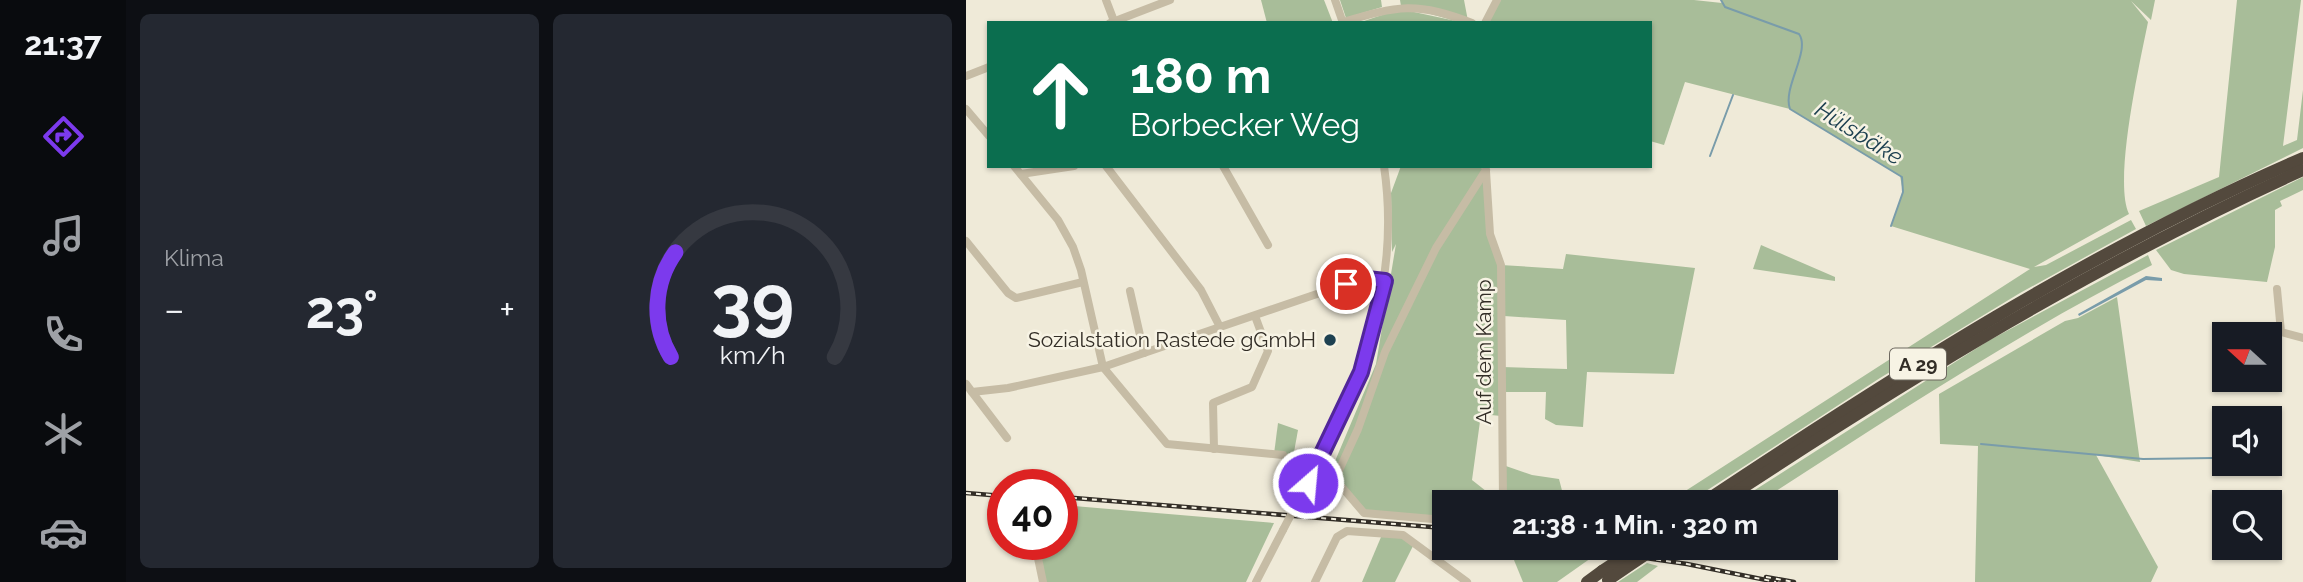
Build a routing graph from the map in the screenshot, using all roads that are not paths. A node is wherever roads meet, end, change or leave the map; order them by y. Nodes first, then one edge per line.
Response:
1 (1106, 0) edge
2 (1170, 0) edge
3 (1335, 0) edge
4 (1497, 0) edge
5 (1112, 21) edge
6 (1115, 21) edge
7 (1343, 21) edge
8 (1347, 21) edge
9 (1465, 21) edge
10 (1486, 21) edge
11 (987, 68) edge
12 (966, 76) edge
13 (966, 109) edge
14 (987, 134) edge
15 (2303, 158) edge
16 (1016, 168) edge
17 (1061, 168) edge
18 (1108, 168) edge
19 (1224, 168) edge
20 (1384, 168) edge
21 (1486, 168) edge
22 (2303, 170) edge
23 (1021, 174) junction
24 (2149, 237) junction
25 (966, 241) edge
26 (1268, 245) dead end
27 (1385, 281) junction
28 (1083, 282) junction
29 (2277, 289) dead end
30 (1130, 291) dead end
31 (1255, 316) junction
32 (1220, 327) junction
33 (2303, 338) edge
34 (1144, 353) junction
35 (1103, 367) junction
36 (969, 388) edge
37 (1007, 438) dead end
38 (1214, 449) junction
39 (1283, 455) dead end
40 (1503, 490) edge
41 (1723, 490) edge
42 (1740, 490) edge
43 (1432, 519) edge
44 (1038, 560) edge
45 (1624, 560) edge
46 (1635, 560) edge
47 (1605, 578) edge
48 (1043, 582) edge
49 (1256, 582) edge
50 (1315, 582) edge
51 (1468, 582) edge
52 (1587, 582) edge

1 - 5 street
2 - 6 street
3 - 7 street
4 - 10 street
8 - 9 street
11 - 12 street
13 - 14 street
15 - 24 highway, A 29
16 - 23 street
17 - 23 street
18 - 32 street
19 - 26 street
20 - 27 street
21 - 40 street, Auf dem Kamp
21 - 43 street, Auf dem Kamp
22 - 24 highway, A 29
23 - 28 street
24 - 41 highway, A 29
24 - 42 highway, A 29
25 - 28 street
27 - 31 street
27 - 49 street, bridge
28 - 35 street
29 - 33 street
30 - 34 street
31 - 32 street
31 - 38 street
32 - 34 street
34 - 35 street
35 - 36 street
35 - 38 street
36 - 37 street
38 - 39 street
44 - 48 street
45 - 47 highway, bridge
46 - 47 highway, bridge
47 - 52 highway
50 - 51 street

